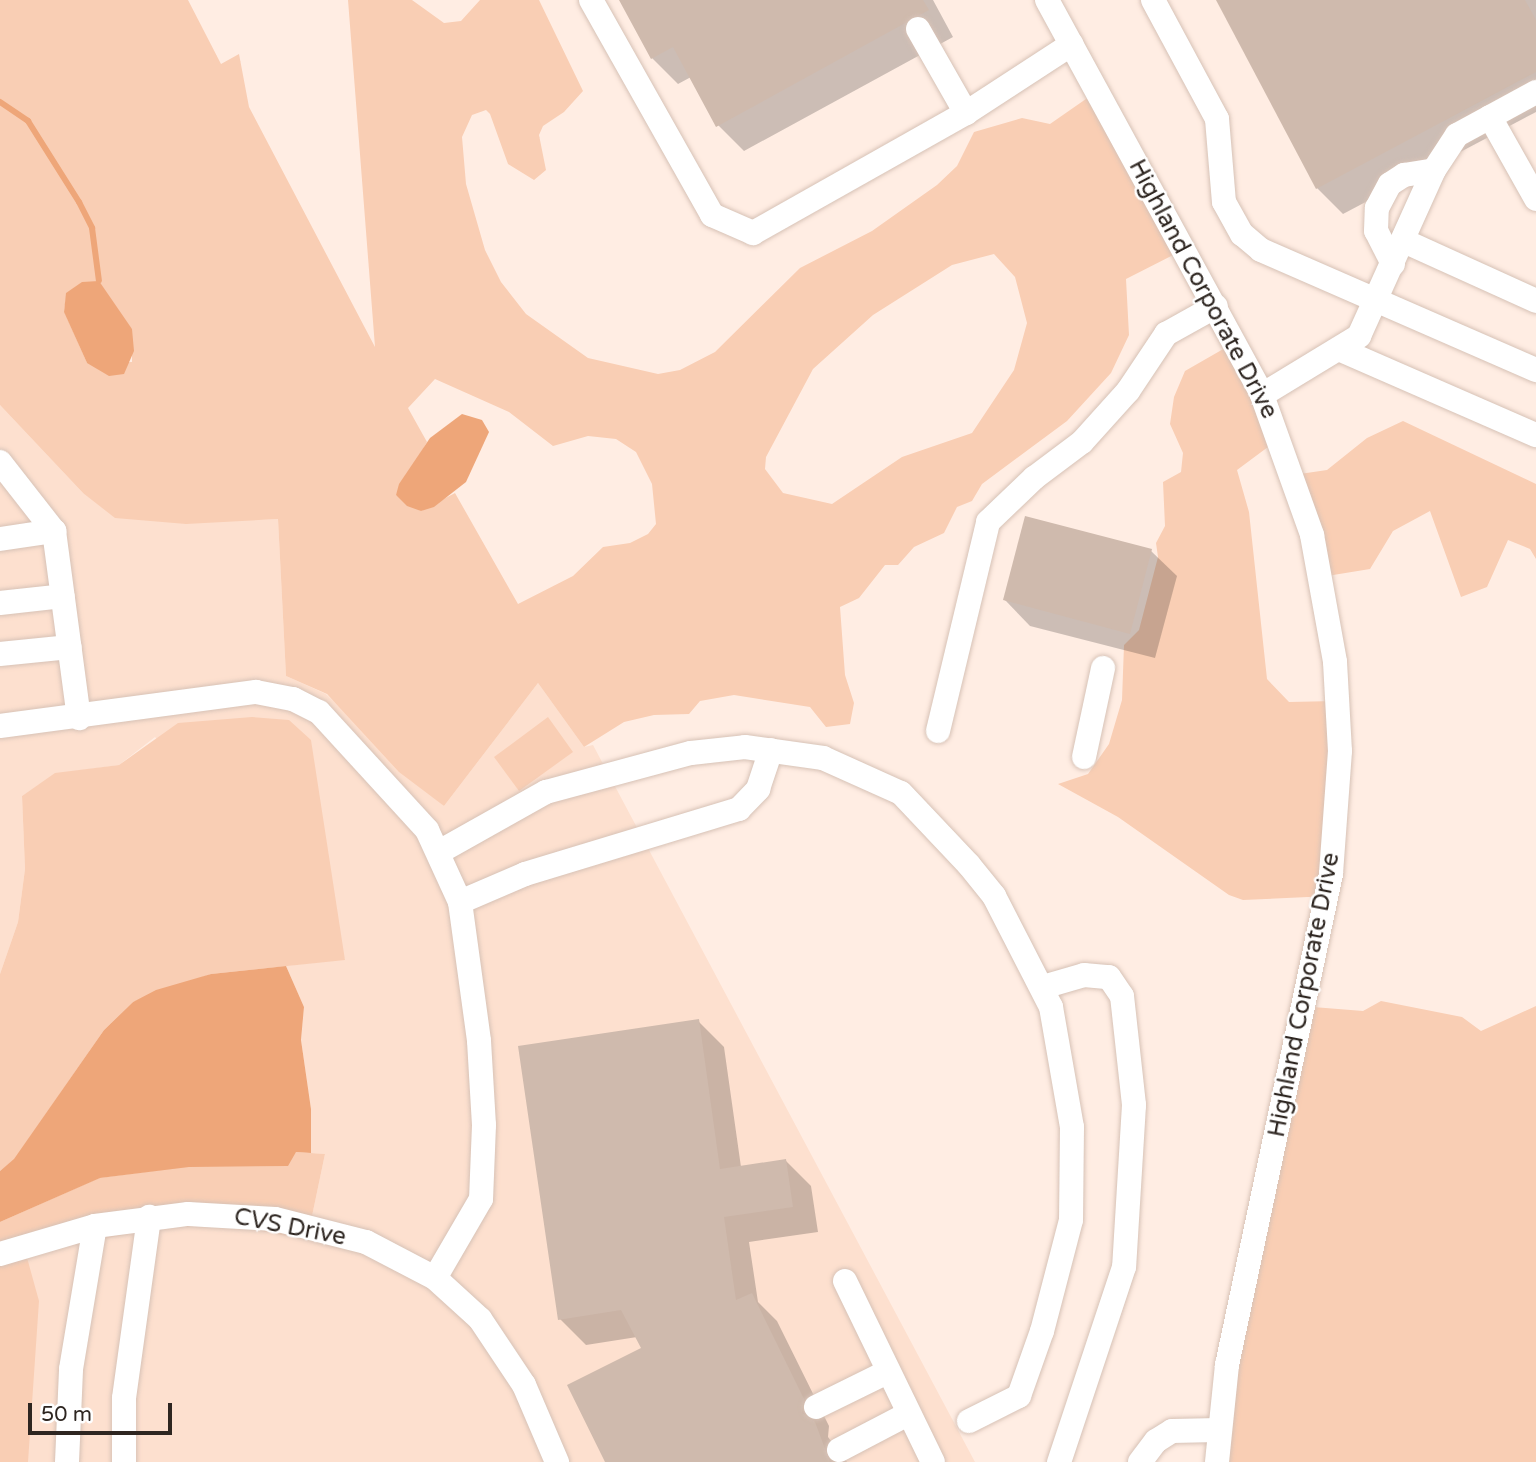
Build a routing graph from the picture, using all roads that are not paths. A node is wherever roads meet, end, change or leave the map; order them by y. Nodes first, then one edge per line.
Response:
1 (590, 0) edge
2 (1047, 0) edge
3 (1153, 0) edge
4 (918, 29) dead end
5 (1072, 44) junction
6 (1536, 92) edge
7 (966, 113) junction
8 (1490, 117) junction
9 (1434, 170) junction
10 (1536, 199) edge
11 (1404, 241) junction
12 (1393, 264) junction
13 (1376, 301) junction
14 (1536, 301) edge
15 (1216, 306) junction
16 (1341, 350) junction
17 (1536, 370) edge
18 (1262, 395) junction
19 (1536, 435) edge
20 (0, 462) edge
21 (9, 481) edge
22 (54, 531) junction
23 (0, 538) edge
24 (63, 596) junction
25 (0, 603) edge
26 (70, 647) junction
27 (0, 654) edge
28 (1103, 668) dead end
29 (79, 718) junction
30 (0, 726) edge
31 (938, 731) dead end
32 (771, 750) junction
33 (1084, 757) dead end
34 (439, 852) junction
35 (460, 902) junction
36 (1043, 987) junction
37 (149, 1217) junction
38 (95, 1226) junction
39 (0, 1254) edge
40 (435, 1278) junction
41 (845, 1281) dead end
42 (887, 1372) junction
43 (816, 1408) dead end
44 (908, 1414) junction
45 (969, 1422) dead end
46 (1218, 1430) junction
47 (839, 1450) dead end
48 (67, 1462) edge
49 (124, 1462) edge
50 (557, 1462) edge
51 (933, 1462) edge
52 (1059, 1462) edge
53 (1140, 1462) edge
54 (1217, 1462) edge

1 - 7 street
2 - 5 street, Highland Corporate Drive
3 - 13 street
4 - 7 street
5 - 7 street
5 - 15 street, Highland Corporate Drive
6 - 8 street
8 - 9 street
8 - 10 street
9 - 11 street
9 - 12 street
11 - 12 street
11 - 14 street
12 - 13 street
13 - 16 street
13 - 17 street
15 - 18 street, Highland Corporate Drive
15 - 31 street
16 - 18 street
16 - 19 street
18 - 46 street, Highland Corporate Drive
20 - 21 street
21 - 22 street
22 - 23 street
22 - 24 street
24 - 25 street
24 - 26 street
26 - 27 street
26 - 29 street
28 - 33 street
29 - 30 street
29 - 34 street
32 - 34 street
32 - 35 street
32 - 36 street
34 - 35 street
35 - 40 street
36 - 45 street
36 - 52 street
37 - 38 street, CVS Drive
37 - 40 street, CVS Drive
37 - 49 street
38 - 39 street, CVS Drive
38 - 48 street
40 - 50 street, CVS Drive
41 - 42 street
42 - 43 street
42 - 44 street
44 - 47 street
44 - 51 street
46 - 53 street
46 - 54 street, Highland Corporate Drive

